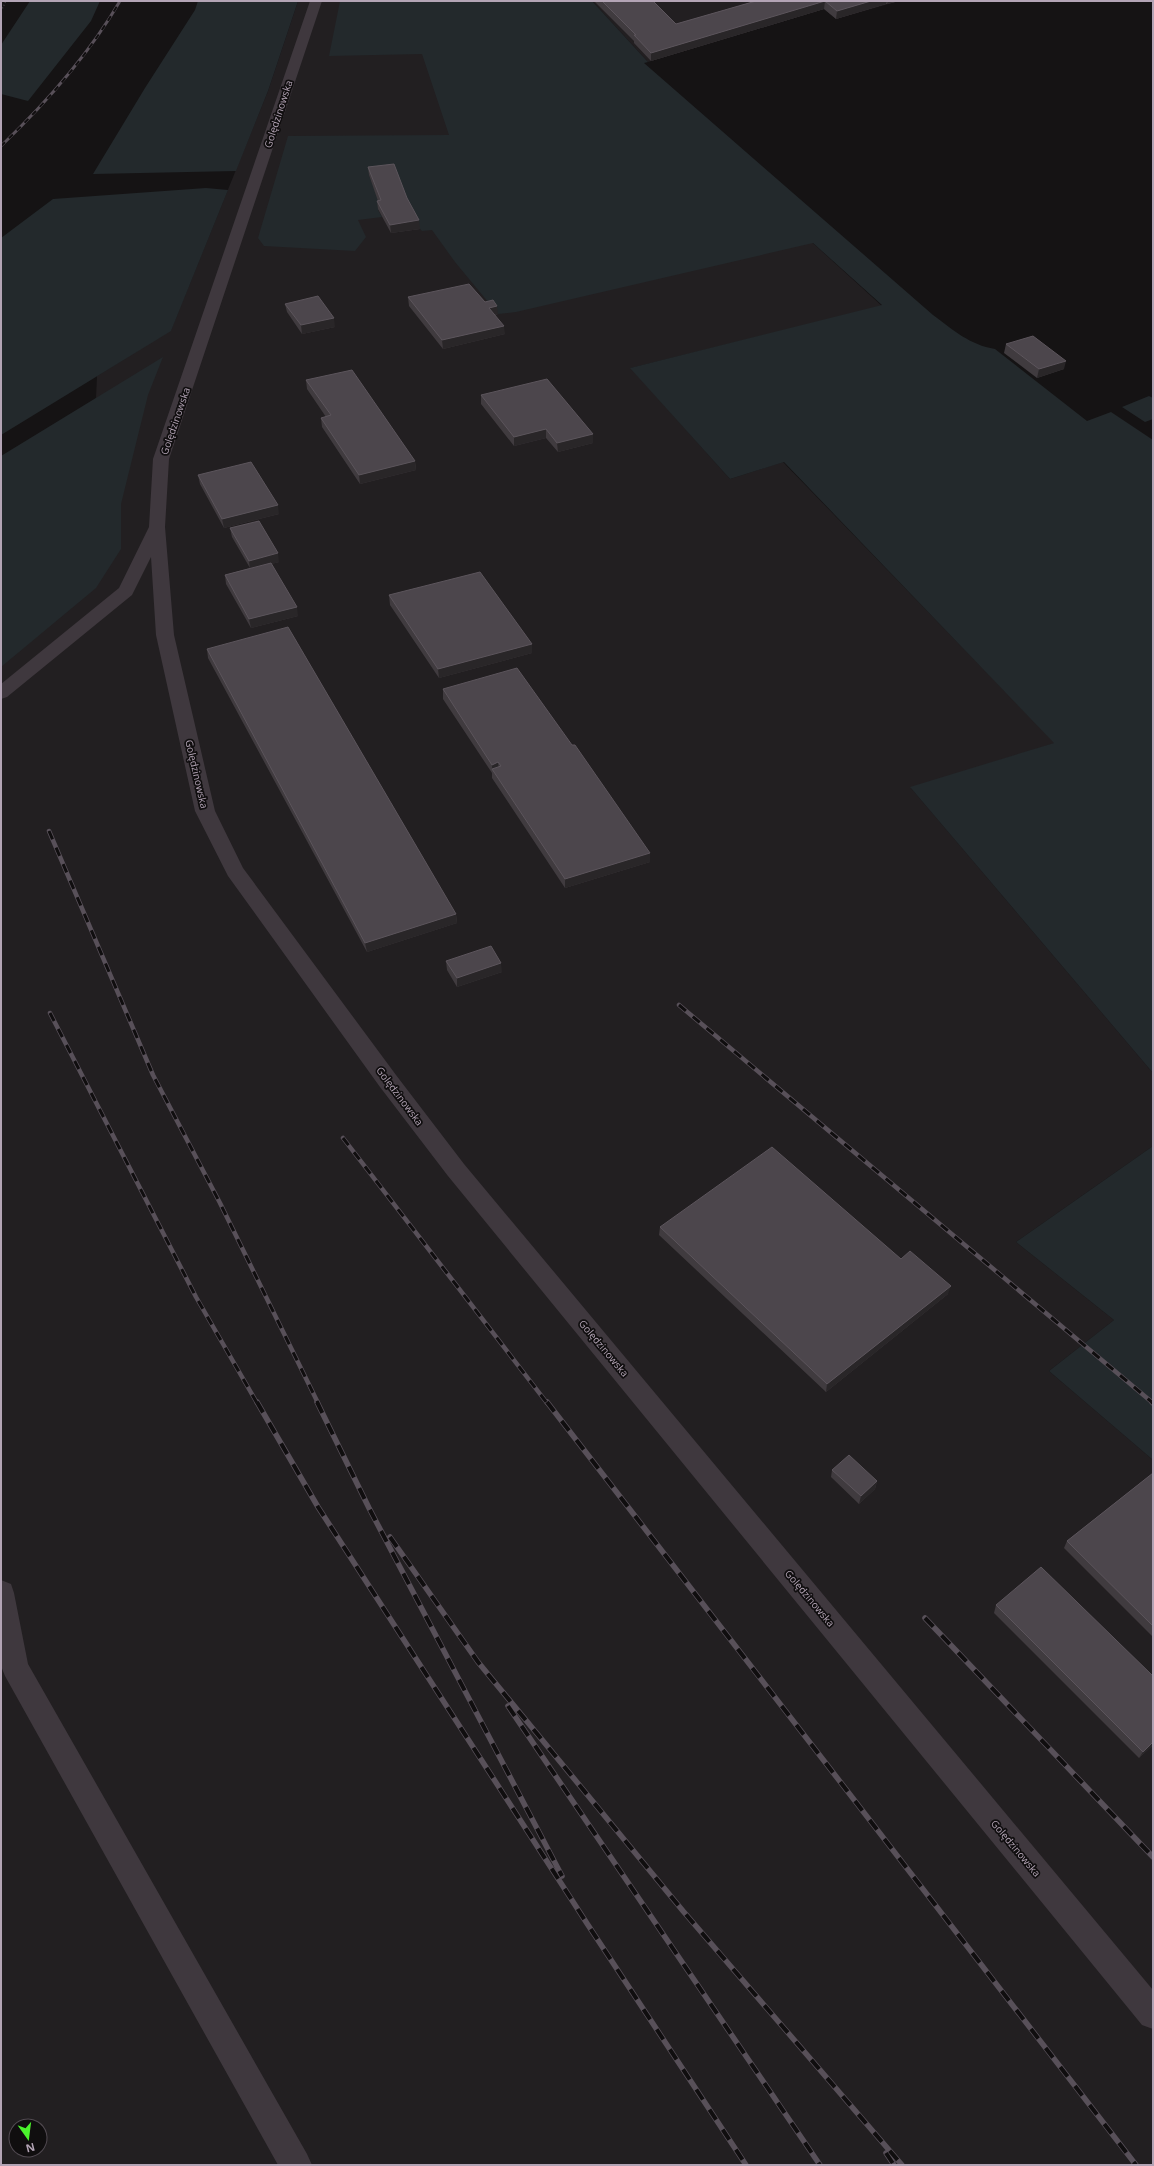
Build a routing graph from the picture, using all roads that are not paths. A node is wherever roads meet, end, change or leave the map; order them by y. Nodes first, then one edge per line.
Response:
1 (316, 1) edge
2 (157, 527) junction
3 (1, 693) edge
4 (1, 1593) edge
5 (1153, 2014) edge
6 (296, 2165) edge

1 - 2 lane, Golędzinowska
2 - 3 lane
2 - 5 lane, Golędzinowska
4 - 6 lane

